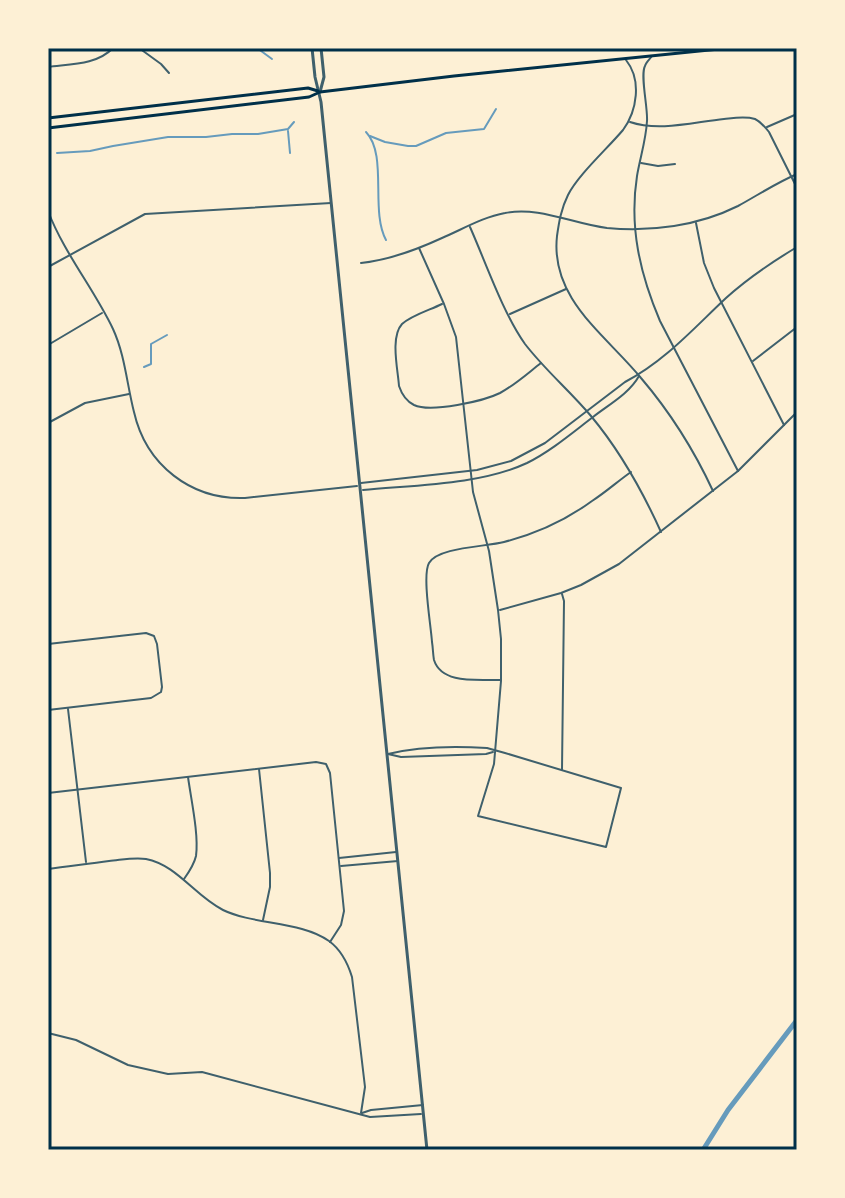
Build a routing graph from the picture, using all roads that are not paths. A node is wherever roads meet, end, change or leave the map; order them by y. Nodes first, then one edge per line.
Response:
1 (113, 48) edge
2 (139, 48) edge
3 (312, 48) edge
4 (321, 48) edge
5 (729, 48) edge
6 (652, 56) junction
7 (625, 59) junction
8 (48, 67) edge
9 (169, 73) dead end
10 (320, 92) junction
11 (797, 114) edge
12 (48, 118) edge
13 (629, 122) junction
14 (647, 126) junction
15 (48, 128) edge
16 (766, 128) junction
17 (640, 163) junction
18 (675, 164) dead end
19 (797, 174) edge
20 (791, 176) junction
21 (797, 188) edge
22 (331, 203) junction
23 (48, 211) edge
24 (559, 218) junction
25 (696, 222) junction
26 (469, 226) junction
27 (635, 230) junction
28 (797, 247) edge
29 (419, 248) junction
30 (69, 255) junction
31 (361, 263) dead end
32 (48, 267) edge
33 (566, 289) junction
34 (722, 302) junction
35 (444, 304) junction
36 (103, 312) junction
37 (509, 314) junction
38 (797, 327) edge
39 (48, 345) edge
40 (675, 347) junction
41 (752, 362) junction
42 (541, 363) junction
43 (639, 375) junction
44 (130, 393) junction
45 (463, 404) junction
46 (587, 411) junction
47 (797, 412) edge
48 (592, 417) junction
49 (48, 423) edge
50 (784, 425) junction
51 (470, 471) junction
52 (738, 471) junction
53 (631, 472) junction
54 (472, 479) junction
55 (359, 487) junction
56 (713, 491) junction
57 (661, 532) junction
58 (487, 546) junction
59 (561, 593) junction
60 (498, 610) junction
61 (48, 644) edge
62 (501, 681) junction
63 (68, 708) junction
64 (48, 710) edge
65 (495, 751) junction
66 (387, 754) junction
67 (259, 769) junction
68 (562, 770) junction
69 (188, 777) junction
70 (78, 789) junction
71 (48, 793) edge
72 (397, 852) junction
73 (339, 858) junction
74 (398, 861) junction
75 (86, 864) junction
76 (340, 866) junction
77 (48, 869) edge
78 (183, 880) junction
79 (263, 921) junction
80 (330, 942) junction
81 (48, 1033) edge
82 (423, 1105) junction
83 (361, 1113) junction
84 (424, 1114) junction
85 (427, 1150) edge

1 - 8 street
2 - 9 street
3 - 10 street
4 - 10 street
5 - 6 main road
6 - 7 main road
6 - 14 street
7 - 10 main road
7 - 13 street
10 - 12 main road
10 - 15 main road
10 - 22 street
11 - 16 street
13 - 14 street
13 - 24 street
14 - 16 street
14 - 17 street
16 - 20 street
17 - 18 street
17 - 27 street
19 - 20 street
20 - 21 street
20 - 25 street
22 - 30 street
22 - 55 street
23 - 30 street
24 - 26 street
24 - 27 street
24 - 33 street
25 - 27 street
25 - 34 street
26 - 29 street
26 - 37 street
27 - 40 street
28 - 34 street
29 - 31 street
29 - 35 street
30 - 32 street
30 - 36 street
33 - 37 street
33 - 43 street
34 - 40 street
34 - 41 street
35 - 45 street
35 - 45 street
36 - 39 street
36 - 44 street
37 - 42 street
38 - 41 street
40 - 43 street
40 - 52 street
41 - 50 street
42 - 45 street
42 - 46 street
43 - 46 street
43 - 48 street
43 - 56 street
44 - 49 street
44 - 55 street
45 - 51 street
46 - 48 street
46 - 51 street
47 - 50 street
48 - 53 street
48 - 54 street
50 - 52 street
51 - 54 street
51 - 55 street
52 - 56 street
53 - 57 street
53 - 58 street
54 - 55 street
54 - 58 street
55 - 66 street
56 - 57 street
57 - 59 street
58 - 60 street
58 - 62 street
59 - 60 street
59 - 68 street
60 - 62 street
61 - 63 street
62 - 65 street
63 - 64 street
63 - 70 street
65 - 66 street
65 - 66 street
65 - 68 street
65 - 68 street
66 - 72 street
67 - 69 street
67 - 73 street
67 - 79 street
69 - 70 street
69 - 78 street
70 - 71 street
70 - 75 street
72 - 73 street
72 - 74 street
73 - 76 street
74 - 76 street
74 - 82 street
75 - 77 street
75 - 78 street
76 - 80 street
78 - 79 street
79 - 80 street
80 - 83 street
81 - 83 street
82 - 83 street
82 - 84 street
83 - 84 street
84 - 85 street

